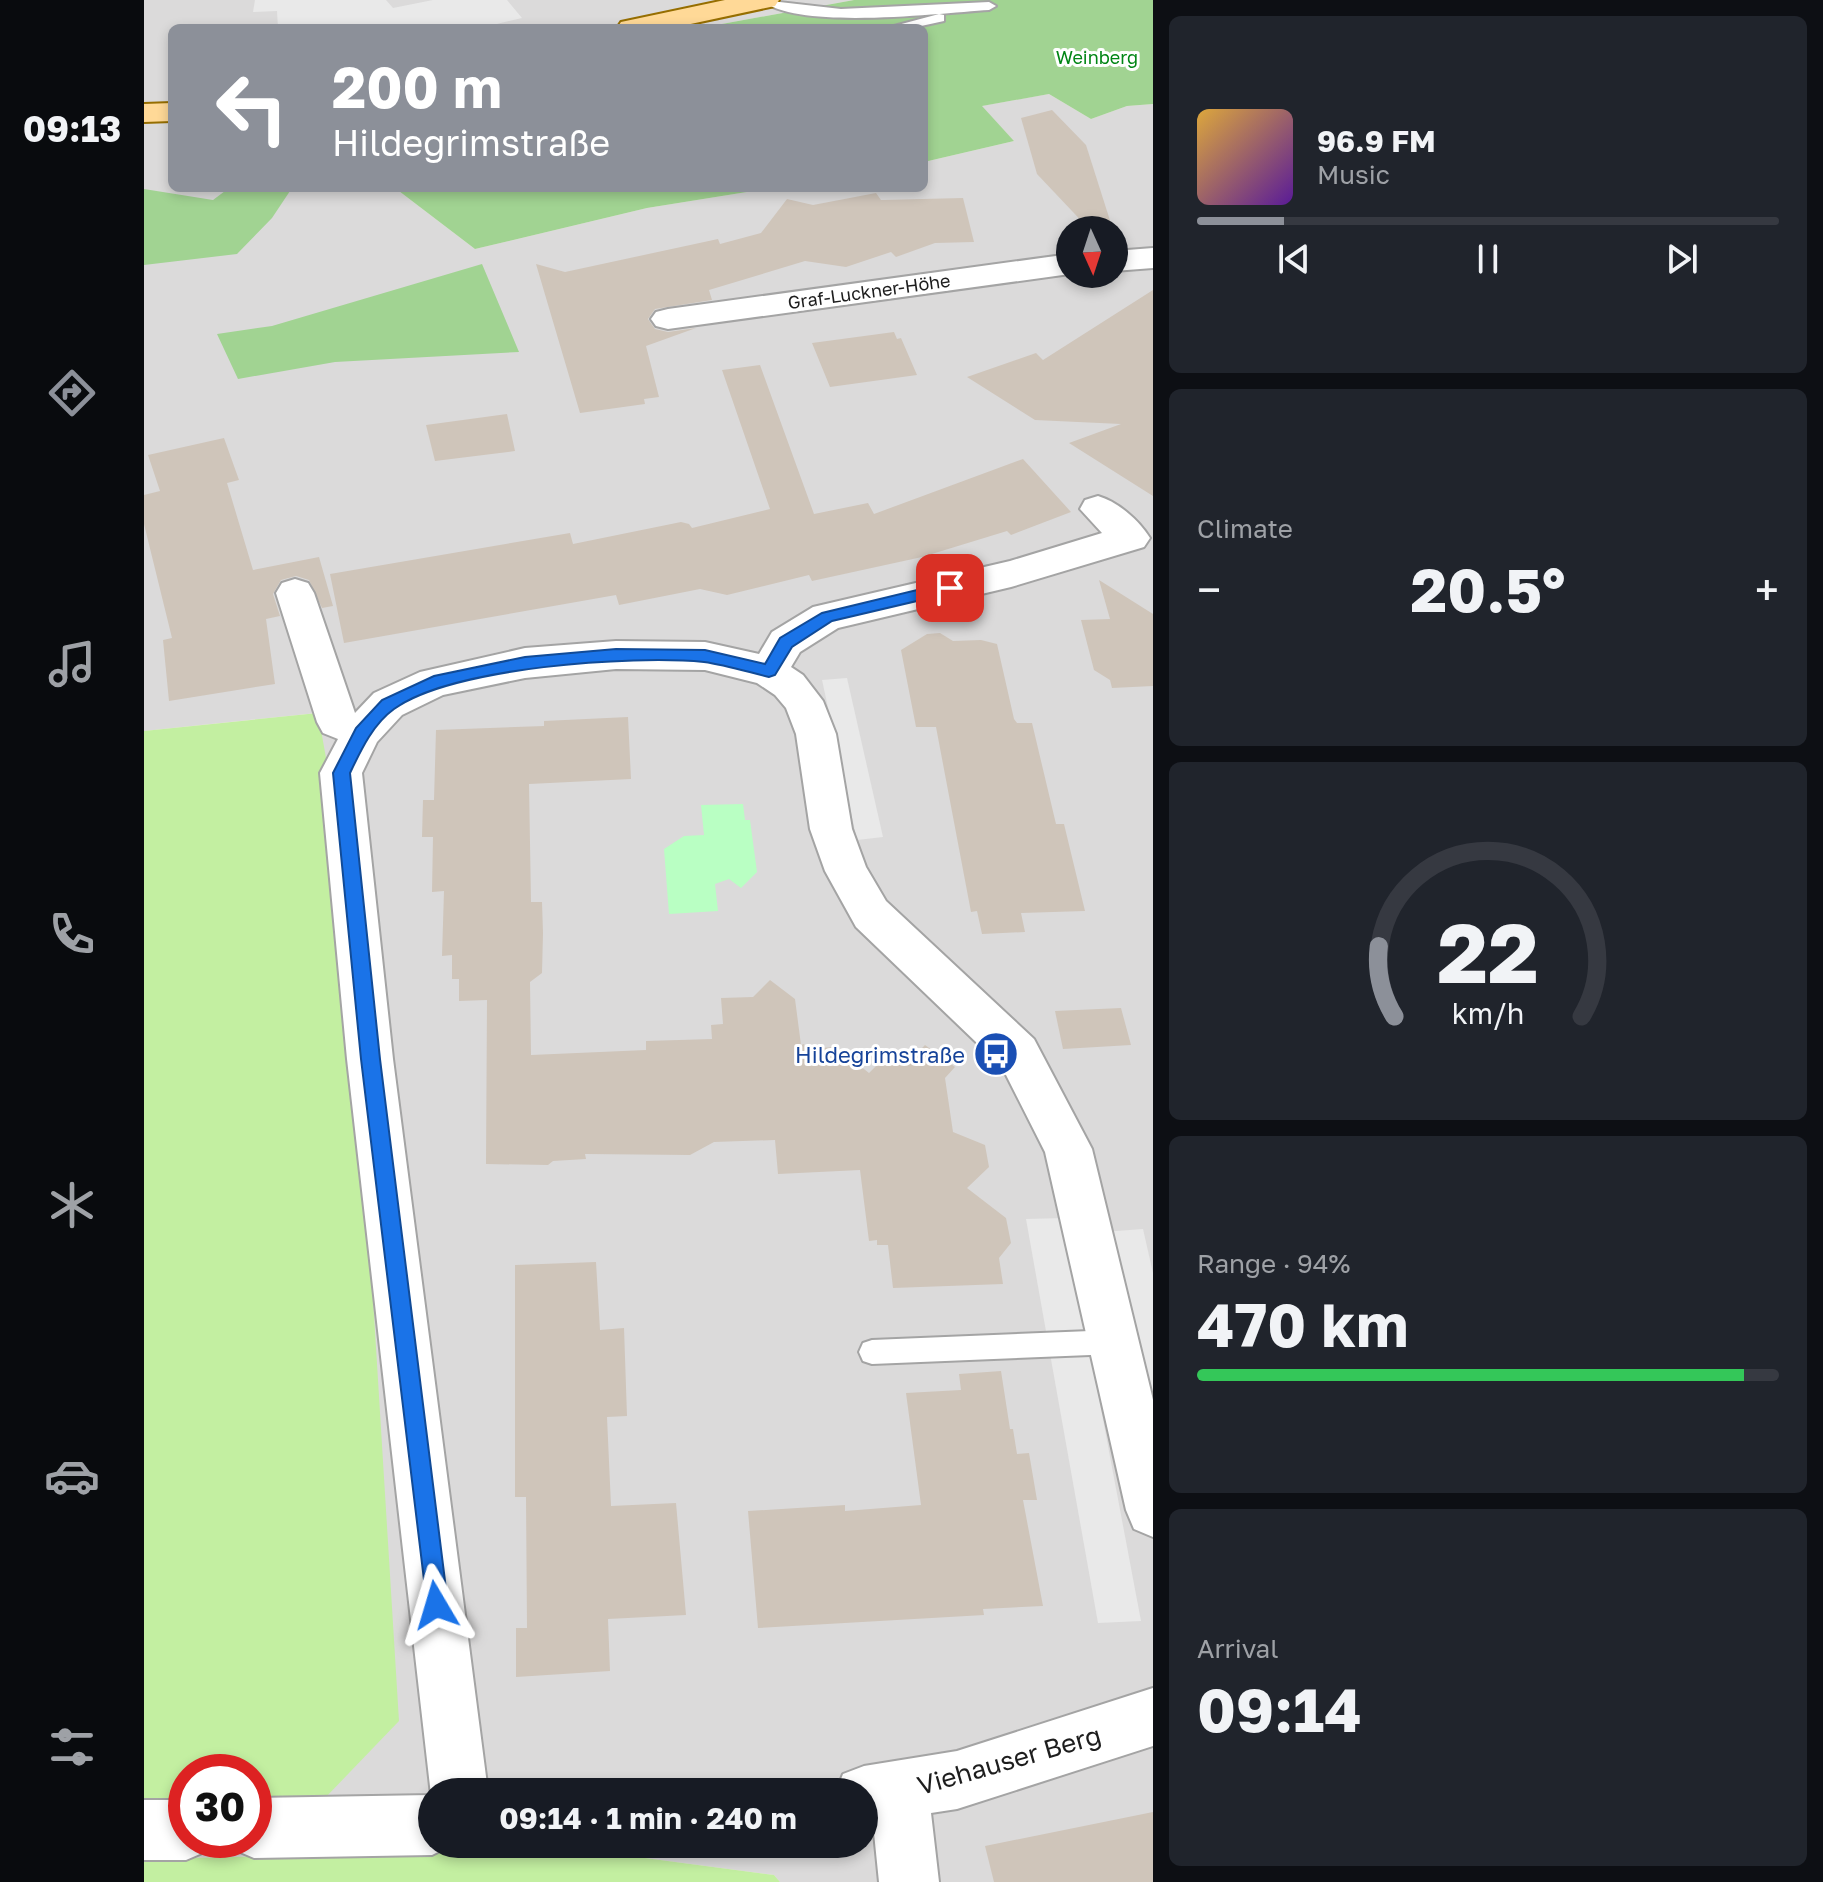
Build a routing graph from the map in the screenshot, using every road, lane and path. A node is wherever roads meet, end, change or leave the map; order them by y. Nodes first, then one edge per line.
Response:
1 (766, 0) edge
2 (989, 6) dead end
3 (956, 7) junction
4 (650, 24) edge
5 (911, 24) edge
6 (168, 112) edge
7 (144, 113) edge
8 (1153, 258) edge
9 (1128, 260) edge
10 (1056, 266) edge
11 (668, 319) dead end
12 (1098, 509) dead end
13 (295, 593) dead end
14 (769, 671) junction
15 (362, 732) junction
16 (1115, 1342) junction
17 (872, 1352) dead end
18 (1153, 1510) edge
19 (1153, 1717) edge
20 (457, 1778) edge
21 (881, 1793) edge
22 (418, 1825) edge
23 (272, 1828) edge
24 (144, 1830) edge
25 (168, 1830) edge
26 (909, 1882) edge

1 - 3 lane
1 - 4 main road
2 - 3 lane
3 - 5 lane
6 - 7 main road
8 - 9 street
10 - 11 street, Graf-Luckner-Höhe
12 - 14 street
13 - 15 street
14 - 15 street
14 - 16 street
15 - 20 street
16 - 17 lane
16 - 18 street
19 - 21 street, Viehauser Berg
21 - 26 street
22 - 23 street
24 - 25 street

